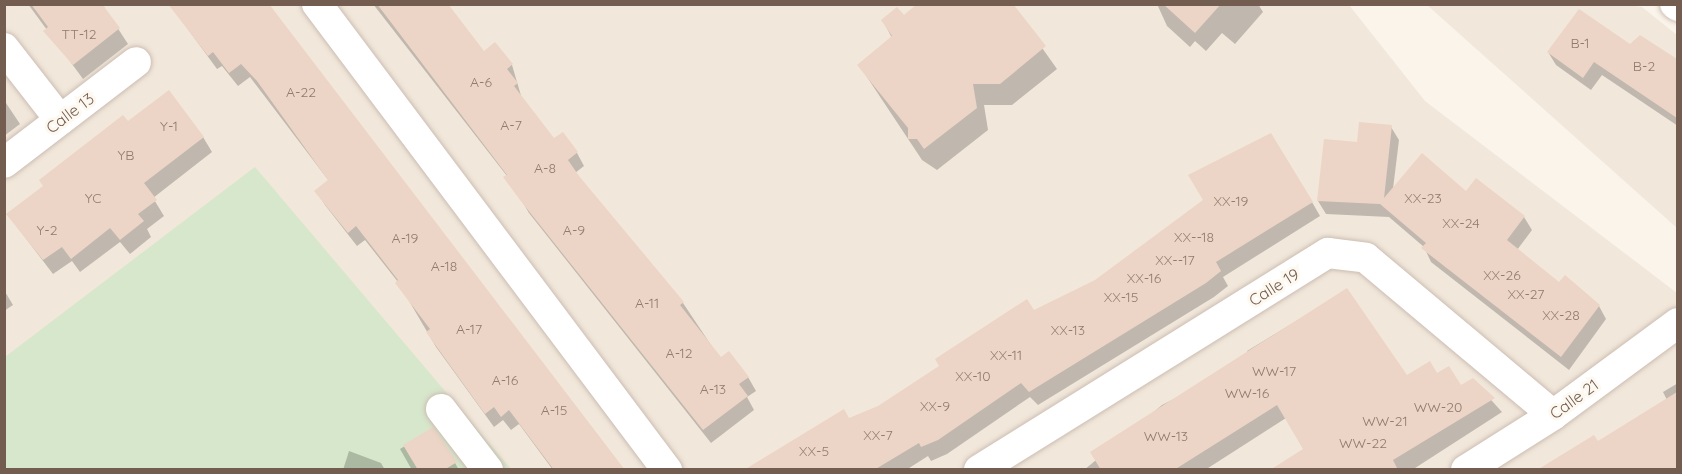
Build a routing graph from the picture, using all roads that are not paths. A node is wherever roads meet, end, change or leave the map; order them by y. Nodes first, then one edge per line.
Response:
1 (317, 4) edge
2 (4, 48) edge
3 (136, 62) dead end
4 (60, 120) junction
5 (4, 163) edge
6 (1677, 323) edge
7 (441, 409) dead end
8 (1553, 415) junction
9 (488, 470) edge
10 (668, 470) edge
11 (979, 470) edge
12 (1466, 470) edge

1 - 10 street
2 - 4 street
3 - 4 street, Calle 13
4 - 5 street, Calle 13
6 - 8 street, Calle 21
7 - 9 street
8 - 11 street, Calle 19
8 - 12 street, Calle 21

